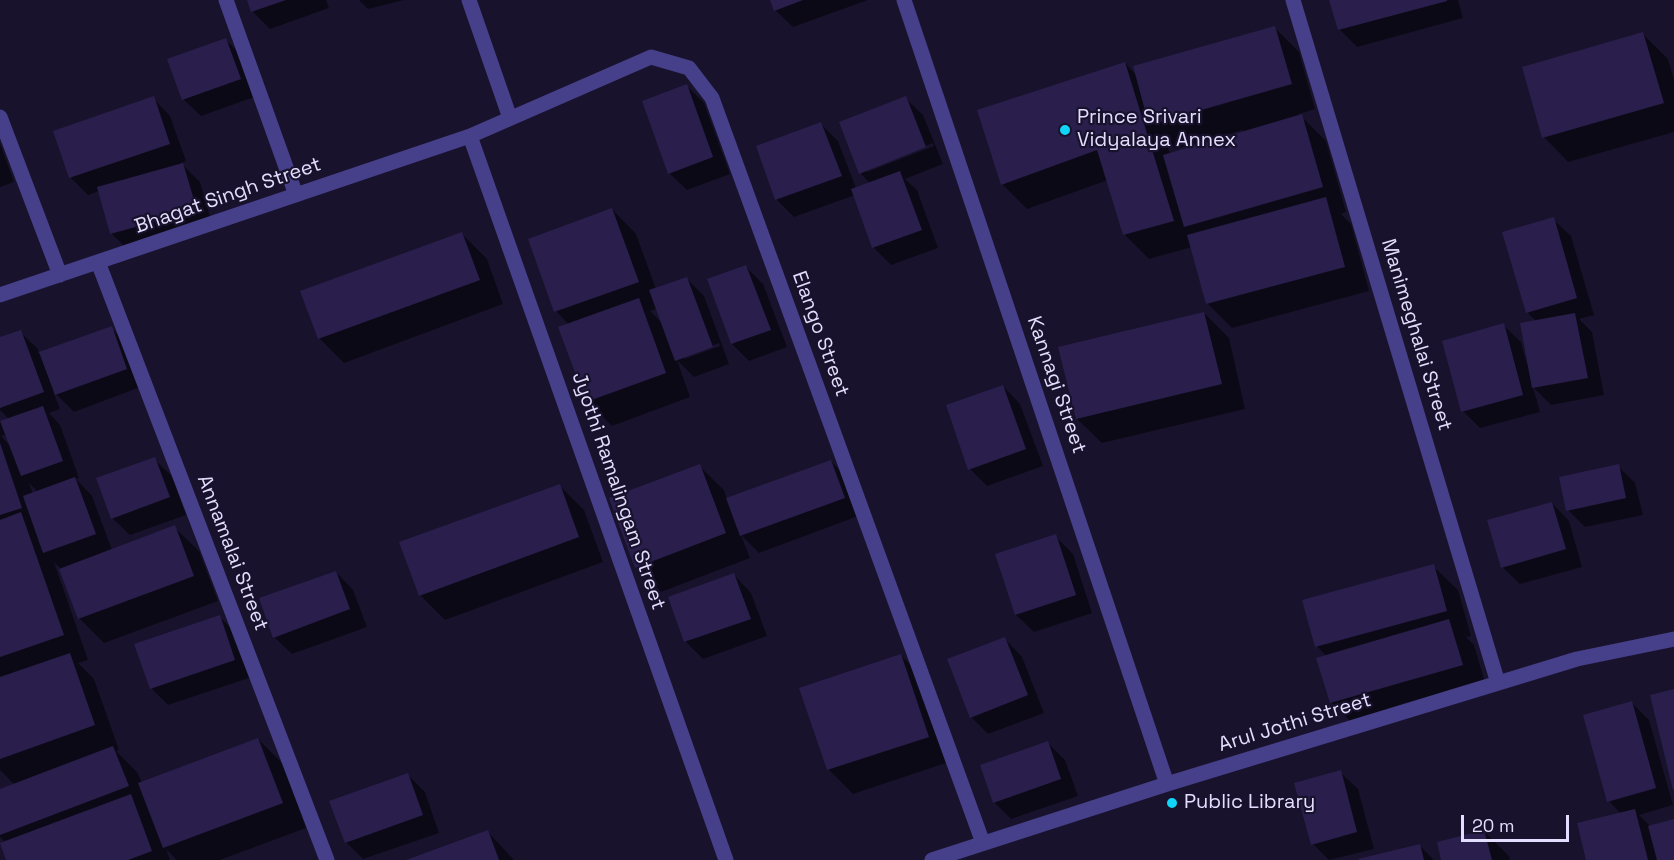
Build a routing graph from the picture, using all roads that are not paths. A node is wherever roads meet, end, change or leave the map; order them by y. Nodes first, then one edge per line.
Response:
1 (226, 0) edge
2 (469, 0) edge
3 (904, 0) edge
4 (1293, 0) edge
5 (0, 117) edge
6 (510, 118) junction
7 (470, 136) junction
8 (296, 195) junction
9 (98, 262) junction
10 (60, 275) junction
11 (0, 295) edge
12 (1674, 639) edge
13 (1498, 683) junction
14 (1167, 784) junction
15 (983, 843) junction
16 (327, 860) edge
17 (726, 860) edge
18 (932, 860) edge

1 - 8 street
2 - 6 street
3 - 14 street, Kannagi Street
4 - 13 street, Manimeghalai Street
5 - 10 street
6 - 7 street, Elango Street
6 - 15 street, Elango Street
7 - 8 street, Bhagat Singh Street
7 - 17 street, Jyothi Ramalingam Street
8 - 9 street, Bhagat Singh Street
9 - 10 street, Bhagat Singh Street
9 - 16 street, Annamalai Street
10 - 11 street, Bhagat Singh Street
12 - 13 street, Arul Jothi Street
13 - 14 street, Arul Jothi Street
14 - 15 street, Arul Jothi Street
15 - 18 street, Arul Jothi Street

